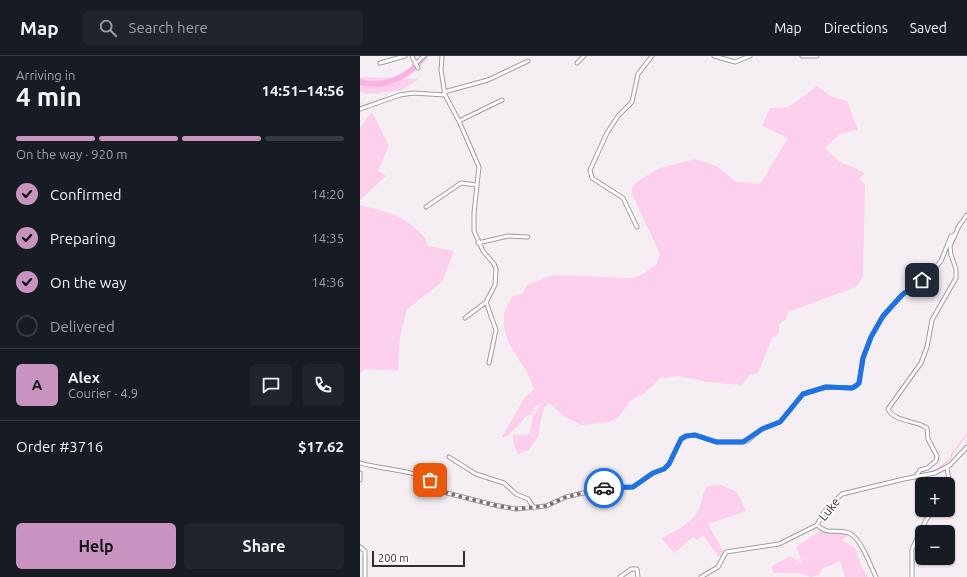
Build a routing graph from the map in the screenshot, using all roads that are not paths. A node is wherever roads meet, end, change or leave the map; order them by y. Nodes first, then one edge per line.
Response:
1 (405, 56) edge
2 (412, 56) edge
3 (424, 56) edge
4 (442, 56) edge
5 (584, 56) edge
6 (652, 56) edge
7 (714, 56) edge
8 (750, 56) edge
9 (802, 56) edge
10 (817, 56) edge
11 (528, 62) dead end
12 (380, 63) dead end
13 (577, 63) dead end
14 (444, 93) junction
15 (502, 100) dead end
16 (360, 109) edge
17 (460, 121) junction
18 (476, 185) junction
19 (426, 207) dead end
20 (967, 215) edge
21 (637, 227) dead end
22 (954, 235) junction
23 (528, 237) dead end
24 (478, 243) junction
25 (486, 302) junction
26 (465, 318) dead end
27 (489, 363) dead end
28 (967, 447) edge
29 (449, 457) dead end
30 (360, 463) edge
31 (947, 467) junction
32 (360, 472) edge
33 (916, 476) junction
34 (948, 477) edge
35 (360, 480) edge
36 (534, 508) junction
37 (928, 517) edge
38 (816, 525) junction
39 (360, 547) edge
40 (365, 577) edge
41 (620, 577) edge
42 (638, 577) edge
43 (701, 577) edge
44 (876, 577) edge
45 (912, 577) edge

1 - 12 street
2 - 3 street
4 - 14 street
5 - 13 street
6 - 21 street
7 - 8 street
9 - 10 street
11 - 14 street
14 - 16 street
14 - 17 street
15 - 17 street
17 - 18 street
18 - 19 street
18 - 24 street
20 - 22 street
22 - 33 street
22 - 36 street
23 - 24 street
24 - 25 street
25 - 26 street
25 - 27 street
28 - 31 street
29 - 36 street
30 - 36 street
31 - 33 street, Luke
31 - 34 street
32 - 35 street
33 - 38 street, Luke
37 - 45 street
38 - 43 street, Luke
38 - 44 street
39 - 40 street
41 - 42 street

